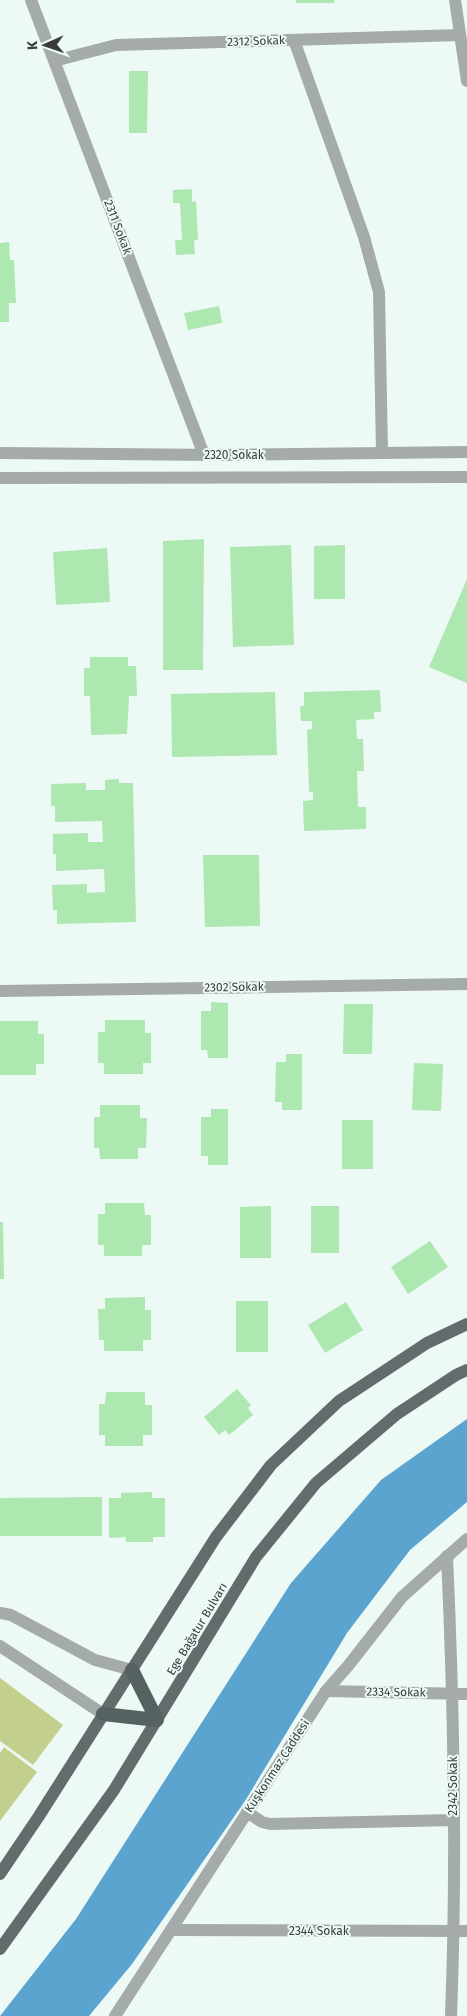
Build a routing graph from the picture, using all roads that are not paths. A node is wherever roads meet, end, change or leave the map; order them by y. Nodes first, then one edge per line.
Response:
1 (31, 0) edge
2 (455, 0) edge
3 (460, 36) junction
4 (294, 40) junction
5 (54, 61) junction
6 (467, 81) edge
7 (467, 452) edge
8 (382, 453) junction
9 (0, 454) edge
10 (204, 455) junction
11 (467, 477) edge
12 (0, 478) edge
13 (467, 984) edge
14 (0, 991) edge
15 (467, 1324) edge
16 (467, 1370) edge
17 (467, 1539) edge
18 (447, 1556) junction
19 (0, 1613) edge
20 (0, 1646) edge
21 (132, 1670) junction
22 (326, 1691) junction
23 (453, 1693) junction
24 (467, 1694) edge
25 (104, 1714) junction
26 (157, 1720) junction
27 (248, 1812) junction
28 (454, 1820) junction
29 (0, 1874) edge
30 (171, 1930) junction
31 (461, 1931) edge
32 (0, 1949) edge
33 (115, 2016) edge
34 (452, 2016) edge

1 - 5 street, 2311 Sokak
2 - 3 street
3 - 4 street, 2312 Sokak
3 - 6 street
4 - 5 street, 2312 Sokak
4 - 8 street
5 - 10 street, 2311 Sokak
7 - 8 street, 2320 Sokak
8 - 10 street, 2320 Sokak
9 - 10 street, 2320 Sokak
11 - 12 street, 2320 Sokak
13 - 14 street, 2302 Sokak
15 - 21 main road
16 - 26 main road, Ege Bağatur Bulvarı
17 - 18 street, Kuşkonmaz Caddesi
18 - 22 street, Kuşkonmaz Caddesi
18 - 23 street, 2342 Sokak
19 - 21 street
20 - 25 street
21 - 25 main road
21 - 26 highway
22 - 23 street, 2334 Sokak
22 - 27 street, Kuşkonmaz Caddesi
23 - 24 street, 2334 Sokak
23 - 28 street, 2342 Sokak
25 - 26 highway
25 - 29 main road
26 - 32 main road, Ege Bağatur Bulvarı
27 - 28 street
27 - 30 street, Kuşkonmaz Caddesi
28 - 31 street, 2342 Sokak
30 - 31 street, 2344 Sokak
30 - 33 street, Kuşkonmaz Caddesi
31 - 34 street, 2342 Sokak

